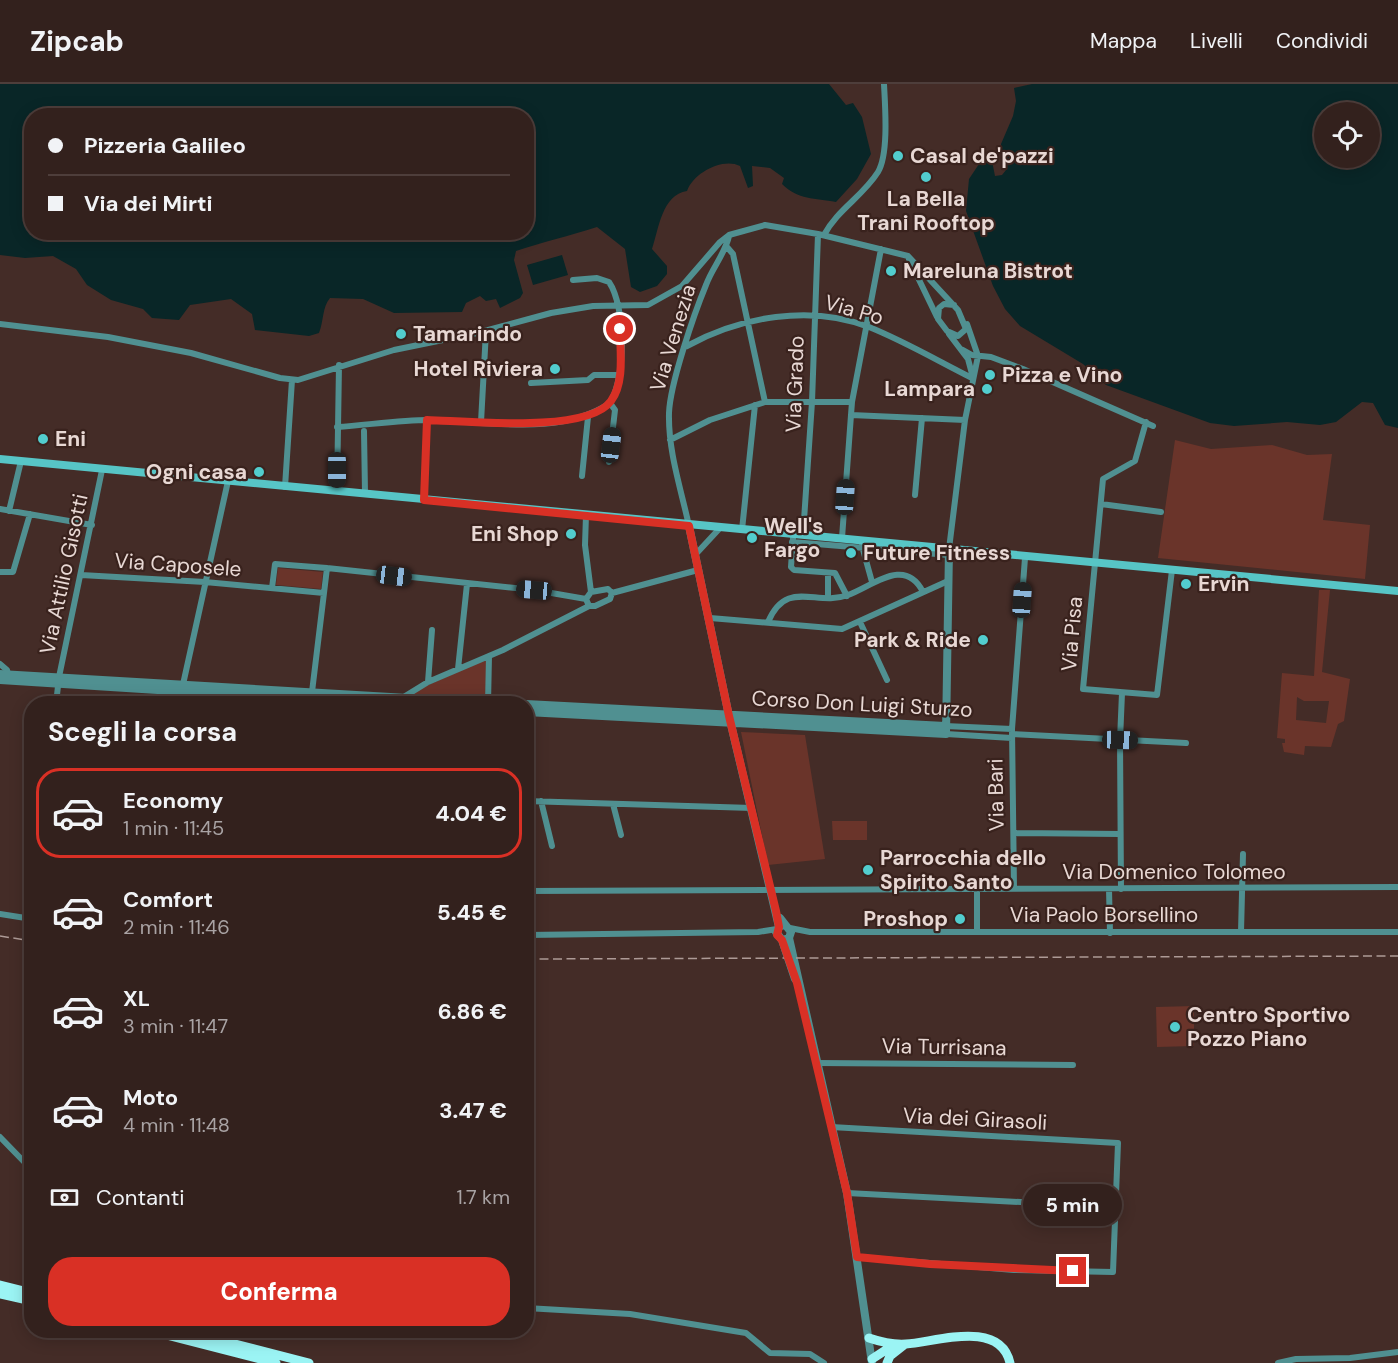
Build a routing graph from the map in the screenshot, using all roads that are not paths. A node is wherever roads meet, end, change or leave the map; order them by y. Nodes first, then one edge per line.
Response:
1 (884, 84) edge
2 (729, 235) junction
3 (821, 235) junction
4 (727, 247) junction
5 (881, 249) junction
6 (908, 256) junction
7 (573, 280) dead end
8 (954, 305) junction
9 (620, 306) junction
10 (814, 314) junction
11 (962, 316) junction
12 (938, 319) junction
13 (747, 322) junction
14 (0, 324) edge
15 (867, 327) junction
16 (486, 331) junction
17 (947, 332) junction
18 (687, 346) junction
19 (963, 350) junction
20 (978, 356) junction
21 (339, 366) junction
22 (620, 375) junction
23 (972, 378) junction
24 (292, 380) junction
25 (531, 383) dead end
26 (765, 402) junction
27 (812, 402) junction
28 (852, 402) junction
29 (610, 404) junction
30 (755, 405) junction
31 (851, 415) junction
32 (588, 417) junction
33 (922, 418) junction
34 (427, 420) junction
35 (965, 420) junction
36 (481, 422) junction
37 (1146, 422) junction
38 (1153, 426) dead end
39 (337, 427) junction
40 (364, 431) dead end
41 (670, 440) junction
42 (0, 459) edge
43 (21, 461) junction
44 (609, 462) dead end
45 (102, 470) junction
46 (582, 476) dead end
47 (228, 481) junction
48 (285, 487) junction
49 (337, 492) junction
50 (365, 493) junction
51 (915, 495) dead end
52 (424, 500) junction
53 (1101, 504) junction
54 (0, 509) edge
55 (9, 511) junction
56 (1161, 512) dead end
57 (30, 514) junction
58 (586, 515) junction
59 (92, 525) junction
60 (689, 526) junction
61 (720, 528) junction
62 (742, 530) junction
63 (803, 535) junction
64 (793, 538) junction
65 (842, 538) junction
66 (861, 544) junction
67 (949, 552) junction
68 (695, 555) junction
69 (1025, 558) junction
70 (1097, 563) junction
71 (327, 568) junction
72 (698, 570) junction
73 (1172, 570) junction
74 (0, 572) edge
75 (828, 573) junction
76 (81, 575) junction
77 (948, 581) junction
78 (205, 582) junction
79 (872, 582) junction
80 (467, 584) junction
81 (272, 588) junction
82 (1398, 591) edge
83 (591, 592) junction
84 (923, 592) junction
85 (324, 593) junction
86 (612, 593) junction
87 (847, 596) junction
88 (828, 598) junction
89 (588, 603) junction
90 (710, 618) junction
91 (768, 622) junction
92 (860, 622) junction
93 (432, 630) dead end
94 (489, 656) junction
95 (0, 664) edge
96 (458, 669) junction
97 (4, 677) edge
98 (887, 680) dead end
99 (58, 681) junction
100 (428, 682) junction
101 (182, 688) junction
102 (312, 692) junction
103 (1122, 693) junction
104 (57, 696) edge
105 (249, 696) edge
106 (273, 696) edge
107 (332, 696) edge
108 (405, 696) edge
109 (488, 696) edge
110 (534, 705) edge
111 (534, 712) edge
112 (730, 719) junction
113 (945, 730) junction
114 (1012, 734) junction
115 (1120, 740) junction
116 (1186, 743) dead end
117 (534, 801) edge
118 (541, 801) junction
119 (614, 804) junction
120 (752, 808) junction
121 (1014, 833) junction
122 (1120, 834) junction
123 (621, 836) dead end
124 (552, 846) dead end
125 (1243, 854) dead end
126 (1398, 887) edge
127 (977, 888) junction
128 (1014, 888) junction
129 (1242, 888) junction
130 (770, 889) junction
131 (1109, 889) junction
132 (1121, 889) junction
133 (534, 891) edge
134 (0, 914) edge
135 (24, 918) edge
136 (784, 932) junction
137 (978, 932) junction
138 (1241, 932) junction
139 (1398, 932) edge
140 (1110, 933) junction
141 (534, 935) edge
142 (816, 1063) junction
143 (1072, 1065) dead end
144 (831, 1127) junction
145 (0, 1137) edge
146 (24, 1162) edge
147 (847, 1193) junction
148 (1116, 1207) junction
149 (857, 1257) junction
150 (0, 1285) edge
151 (24, 1291) edge
152 (0, 1294) edge
153 (24, 1299) edge
154 (534, 1308) edge
155 (178, 1338) edge
156 (211, 1338) edge
157 (869, 1338) junction
158 (896, 1344) junction
159 (906, 1344) junction
160 (1398, 1352) edge
161 (888, 1360) edge
162 (872, 1361) edge
163 (276, 1363) edge
164 (309, 1363) edge
165 (825, 1363) edge
166 (1010, 1363) edge
167 (1278, 1363) edge

1 - 3 street
2 - 3 street
2 - 4 street, Via Venezia
2 - 9 street
3 - 5 street
3 - 10 street, Via Grado
4 - 13 street
4 - 18 street, Via Venezia
5 - 6 street
5 - 15 street
6 - 8 street
6 - 12 street
7 - 9 street
8 - 11 street
8 - 12 street
9 - 16 street
9 - 22 street
10 - 13 street, Via Po
10 - 15 street, Via Po
10 - 27 street, Via Grado
11 - 17 street
11 - 20 street
12 - 17 street
13 - 18 street, Via Po
13 - 26 street
14 - 24 street
15 - 23 street, Via Po
15 - 28 street
16 - 21 street
16 - 36 street
17 - 19 street
18 - 41 street, Via Venezia
19 - 20 street
19 - 23 street
20 - 23 street
20 - 37 street
21 - 24 street
21 - 39 street
22 - 25 street
22 - 29 street
23 - 35 street
24 - 48 street
26 - 27 street
26 - 30 street
27 - 28 street
27 - 63 street, Via Grado
28 - 31 street
29 - 32 street
29 - 44 street
30 - 41 street
30 - 62 street
31 - 33 street
31 - 65 street
32 - 36 street
32 - 46 street
33 - 35 street
33 - 51 street
34 - 36 street
34 - 39 street
34 - 52 street
35 - 67 street
37 - 38 street
37 - 53 street
39 - 49 street
40 - 50 street
41 - 60 street, Via Venezia
42 - 43 main road
43 - 45 main road
43 - 55 street
45 - 47 main road
45 - 59 street, Via Attilio Gisotti
47 - 48 main road
47 - 78 street
48 - 49 main road
49 - 50 main road
50 - 52 main road
52 - 58 main road
53 - 56 street
53 - 70 street
54 - 55 street
55 - 57 street
57 - 59 street
57 - 74 street
58 - 60 main road
58 - 83 street
59 - 76 street, Via Attilio Gisotti
60 - 61 main road
60 - 68 street
61 - 62 main road
61 - 68 street
62 - 64 main road
63 - 64 main road
63 - 65 main road
64 - 66 street
64 - 75 street
65 - 66 main road
66 - 67 main road
66 - 79 street
67 - 69 main road
67 - 77 street
68 - 72 street
69 - 70 main road
69 - 114 street, Via Bari
70 - 73 main road
70 - 103 street, Via Pisa
71 - 80 street
71 - 81 street
71 - 85 street
72 - 86 street
72 - 90 street
73 - 82 main road
73 - 103 street
75 - 87 street
75 - 88 street
76 - 78 street, Via Caposele
76 - 99 street, Via Attilio Gisotti
77 - 84 street
77 - 113 street
78 - 81 street, Via Caposele
78 - 101 street
79 - 84 street
79 - 87 street
80 - 89 street
80 - 96 street
81 - 85 street, Via Caposele
83 - 86 street
83 - 89 street
84 - 92 street
85 - 102 street
86 - 89 street
87 - 88 street
88 - 91 street
89 - 94 street
90 - 91 street
90 - 112 street
91 - 92 street
92 - 98 street
93 - 100 street
94 - 96 street
94 - 109 street
95 - 97 street
96 - 100 street
97 - 99 street
99 - 101 street
99 - 104 street, Via Attilio Gisotti
100 - 108 street
101 - 105 street
102 - 106 street
102 - 107 street
103 - 115 street
110 - 112 street, Corso Don Luigi Sturzo
111 - 112 street, Corso Don Luigi Sturzo
112 - 113 street, Corso Don Luigi Sturzo
112 - 120 street
113 - 114 street, Corso Don Luigi Sturzo
114 - 115 street, Corso Don Luigi Sturzo
114 - 121 street, Via Bari
115 - 116 street, Corso Don Luigi Sturzo
115 - 122 street
117 - 118 street
118 - 119 street
118 - 124 street
119 - 120 street
119 - 123 street
120 - 130 street
121 - 122 street
121 - 128 street, Via Bari
122 - 132 street
125 - 129 street
126 - 129 street, Via Domenico Tolomeo
127 - 128 street, Via Domenico Tolomeo
127 - 130 street, Via Domenico Tolomeo
127 - 137 street
128 - 131 street, Via Domenico Tolomeo
129 - 132 street, Via Domenico Tolomeo
129 - 138 street
130 - 133 street, Via Domenico Tolomeo
130 - 136 street
131 - 132 street, Via Domenico Tolomeo
131 - 140 street
134 - 135 street
136 - 137 street, Via Paolo Borsellino
136 - 141 street
136 - 142 street
137 - 140 street, Via Paolo Borsellino
138 - 139 street, Via Paolo Borsellino
138 - 140 street, Via Paolo Borsellino
142 - 143 street, Via Turrisana
142 - 144 street
144 - 147 street
144 - 148 street, Via dei Girasoli
145 - 146 street
147 - 148 street
147 - 149 street
148 - 149 street
149 - 157 street
150 - 151 highway
152 - 153 highway
154 - 165 street
155 - 163 highway
156 - 164 highway
157 - 158 highway
157 - 162 street
158 - 159 highway
158 - 162 highway
159 - 161 highway
159 - 166 highway
160 - 167 street
161 - 162 highway

